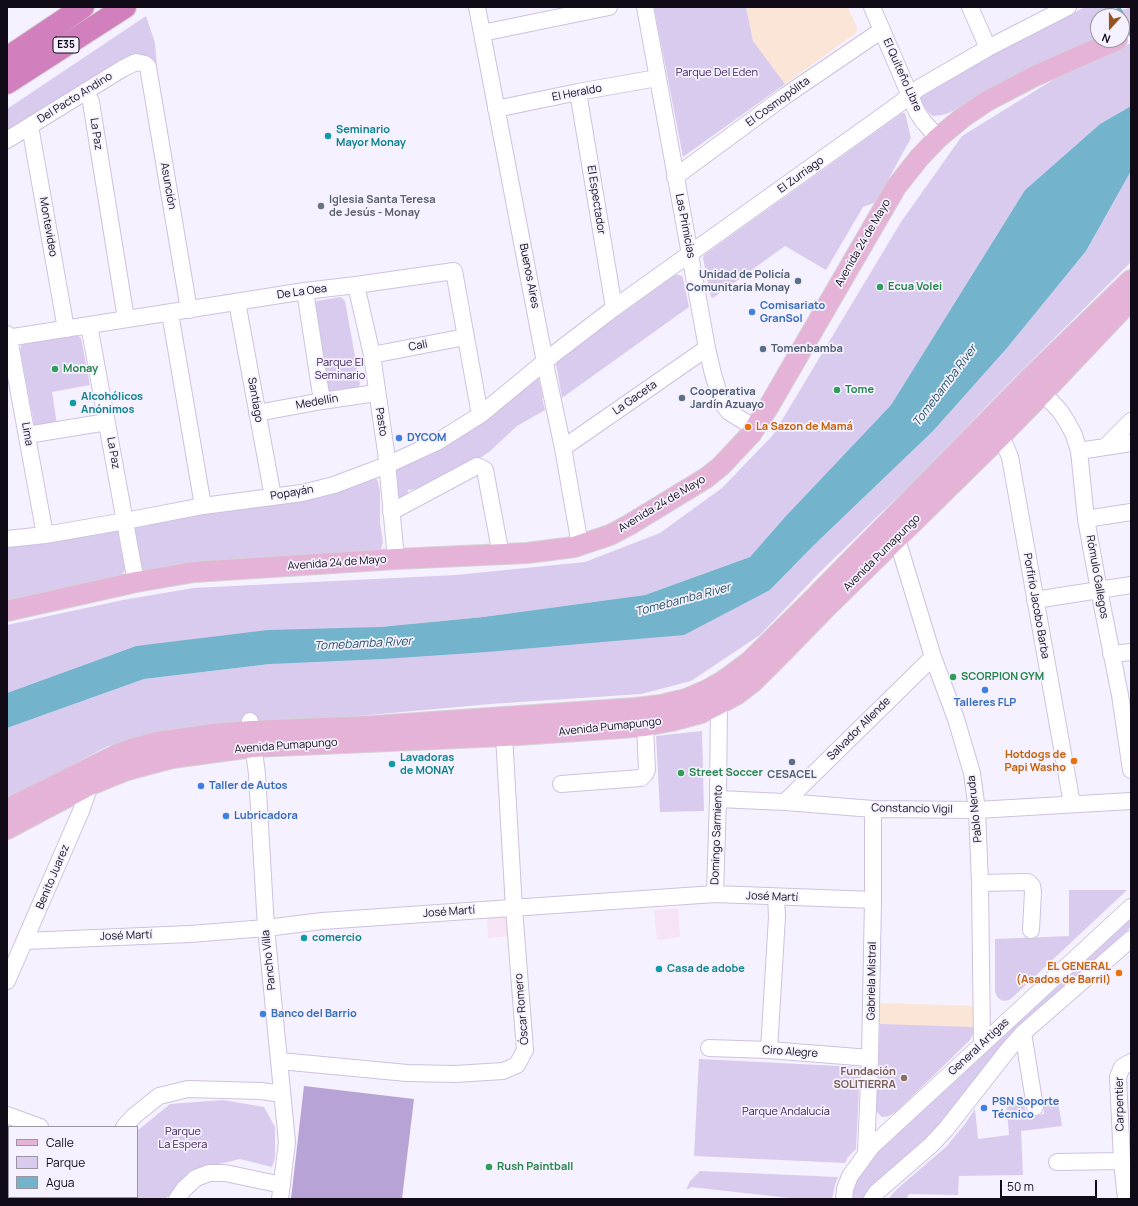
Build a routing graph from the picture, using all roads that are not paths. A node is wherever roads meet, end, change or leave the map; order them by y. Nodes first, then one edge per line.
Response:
1 (83, 7) edge
2 (124, 7) edge
3 (477, 7) edge
4 (609, 7) edge
5 (645, 7) edge
6 (872, 7) edge
7 (970, 7) edge
8 (1063, 8) edge
9 (882, 30) junction
10 (482, 33) junction
11 (988, 48) junction
12 (1099, 48) edge
13 (7, 58) edge
14 (145, 64) joint
15 (657, 78) junction
16 (7, 83) edge
17 (86, 91) junction
18 (578, 92) junction
19 (910, 96) junction
20 (496, 109) junction
21 (30, 126) junction
22 (938, 138) junction
23 (7, 140) edge
24 (675, 177) junction
25 (690, 254) junction
26 (356, 285) junction
27 (305, 291) junction
28 (1128, 298) edge
29 (237, 302) junction
30 (614, 308) junction
31 (189, 310) junction
32 (170, 313) junction
33 (126, 319) junction
34 (89, 325) junction
35 (66, 329) junction
36 (8, 337) edge
37 (465, 337) junction
38 (707, 348) junction
39 (372, 355) junction
40 (545, 361) junction
41 (376, 393) junction
42 (1043, 393) junction
43 (322, 401) junction
44 (257, 413) junction
45 (480, 415) junction
46 (1131, 421) edge
47 (107, 422) junction
48 (990, 424) junction
49 (755, 428) junction
50 (27, 435) junction
51 (1131, 443) edge
52 (1106, 446) junction
53 (563, 448) junction
54 (1079, 451) junction
55 (387, 465) junction
56 (273, 497) junction
57 (203, 506) junction
58 (391, 512) junction
59 (1131, 512) edge
60 (1086, 519) junction
61 (125, 521) junction
62 (45, 534) junction
63 (7, 539) edge
64 (897, 539) junction
65 (580, 545) junction
66 (501, 555) junction
67 (396, 559) junction
68 (136, 582) junction
69 (1131, 585) edge
70 (1099, 590) junction
71 (1035, 600) junction
72 (7, 611) edge
73 (1131, 652) edge
74 (1111, 654) junction
75 (933, 657) junction
76 (719, 704) junction
77 (645, 726) junction
78 (252, 733) junction
79 (504, 736) junction
80 (1131, 770) edge
81 (87, 778) junction
82 (561, 784) dead end
83 (718, 799) junction
84 (1131, 801) edge
85 (785, 802) junction
86 (1072, 804) junction
87 (873, 809) junction
88 (7, 810) edge
89 (977, 810) junction
90 (7, 829) edge
91 (980, 883) junction
92 (715, 894) junction
93 (776, 897) junction
94 (873, 900) junction
95 (1131, 907) edge
96 (514, 908) junction
97 (266, 928) junction
98 (1031, 930) dead end
99 (1131, 939) edge
100 (25, 941) junction
101 (7, 981) edge
102 (1023, 1033) junction
103 (982, 1043) junction
104 (709, 1048) dead end
105 (769, 1050) junction
106 (870, 1058) junction
107 (280, 1062) junction
108 (1130, 1062) edge
109 (282, 1094) junction
110 (1035, 1107) dead end
111 (7, 1115) edge
112 (37, 1126) edge
113 (125, 1126) edge
114 (866, 1153) junction
115 (1122, 1161) junction
116 (1057, 1162) dead end
117 (281, 1192) edge
118 (177, 1199) edge
119 (844, 1199) edge
120 (872, 1199) edge
121 (1126, 1199) edge

1 - 13 highway, E35
2 - 16 highway, E35
3 - 10 street, Buenos Aires
4 - 10 street
5 - 15 street, Las Primicias
6 - 9 street, El Quiteño Libre
7 - 11 street
8 - 11 street, El Zurriago
9 - 19 street, El Quiteño Libre
9 - 24 street, El Cosmopólita
10 - 20 street, Buenos Aires
11 - 19 street, El Zurriago
12 - 22 main road, Avenida 24 de Mayo
14 - 17 street, Del Pacto Andino
14 - 31 street, Asunción
15 - 18 street, El Heraldo
15 - 24 street, Las Primicias
17 - 21 street, Del Pacto Andino
17 - 33 street, La Paz
18 - 20 street, El Heraldo
18 - 30 street, El Espectador
19 - 22 street, El Quiteño Libre
19 - 25 street, El Zurriago
20 - 40 street, Buenos Aires
21 - 23 street, Del Pacto Andino
21 - 35 street, Montevideo
22 - 49 main road, Avenida 24 de Mayo
24 - 25 street, Las Primicias
25 - 30 street, El Zurriago
25 - 38 street, Las Primicias
26 - 27 street, De La Oea
26 - 37 street, De La Oea
26 - 39 street, Pasto
27 - 29 street, De La Oea
27 - 43 street
28 - 42 main road, Avenida Pumapungo
28 - 48 main road, Avenida Pumapungo
29 - 31 street, De La Oea
29 - 44 street, Santiago
30 - 40 street, El Zurriago
31 - 32 street, De La Oea
32 - 33 street, De La Oea
32 - 57 street
33 - 34 street, De La Oea
34 - 35 street, De La Oea
34 - 47 street, La Paz
35 - 36 street, De La Oea
36 - 50 street, Lima
37 - 39 street, Cali
37 - 45 street, De La Oea
38 - 49 street, Las Primicias
38 - 53 street, La Gaceta
39 - 41 street, Pasto
40 - 45 street, Popayán
40 - 53 street, Buenos Aires
41 - 43 street, Medellín
41 - 55 street, Pasto
42 - 48 main road, Avenida Pumapungo
42 - 54 street, Rómulo Gallegos
43 - 44 street, Medellín
44 - 56 street, Santiago
45 - 55 street, Popayán
46 - 52 street
47 - 50 street
47 - 61 street, La Paz
48 - 64 main road, Avenida Pumapungo
48 - 71 street, Porfirio Jacobo Barba
48 - 78 main road, Avenida Pumapungo
49 - 65 main road, Avenida 24 de Mayo
50 - 62 street, Lima
51 - 52 street
52 - 54 street
53 - 65 street, Buenos Aires
54 - 60 street, Rómulo Gallegos
55 - 56 street, Popayán
55 - 58 street, Pasto
56 - 57 street, Popayán
57 - 61 street, Popayán
58 - 66 street
58 - 67 street, Pasto
59 - 60 street
60 - 70 street, Rómulo Gallegos
61 - 62 street, Popayán
61 - 68 street, La Paz
62 - 63 street, Popayán
64 - 75 street, Pablo Neruda
64 - 76 main road, Avenida Pumapungo
65 - 66 main road, Avenida 24 de Mayo
66 - 67 main road, Avenida 24 de Mayo
67 - 68 main road, Avenida 24 de Mayo
68 - 72 main road, Avenida 24 de Mayo
69 - 70 street
70 - 71 street
70 - 74 street, Rómulo Gallegos
71 - 86 street, Porfirio Jacobo Barba
73 - 74 street
74 - 80 street, Rómulo Gallegos
75 - 85 street, Salvador Allende
75 - 89 street, Pablo Neruda
76 - 77 main road, Avenida Pumapungo
76 - 83 street, Domingo Sarmiento
77 - 79 main road, Avenida Pumapungo
77 - 82 street
78 - 79 main road, Avenida Pumapungo
78 - 81 main road, Avenida Pumapungo
78 - 97 street, Pancho Villa
79 - 96 street, Óscar Romero
81 - 88 main road, Avenida Pumapungo
81 - 90 main road, Avenida Pumapungo
81 - 100 street, Benito Juarez
83 - 85 street, Constancio Vigil
83 - 92 street, Domingo Sarmiento
84 - 86 street, Constancio Vigil
85 - 87 street, Constancio Vigil
86 - 89 street, Constancio Vigil
87 - 89 street, Constancio Vigil
87 - 94 street, Gabriela Mistral
89 - 91 street, Pablo Neruda
91 - 98 street
91 - 103 street, Pablo Neruda
92 - 93 street, José Martí
92 - 96 street, José Martí
93 - 94 street, José Martí
93 - 105 street
94 - 106 street, Gabriela Mistral
95 - 103 street, General Artigas
96 - 97 street, José Martí
96 - 107 street, Óscar Romero
97 - 100 street, José Martí
97 - 107 street, Pancho Villa
99 - 102 street, General Artigas
100 - 101 street, Benito Juarez
102 - 110 street
102 - 120 street, General Artigas
103 - 114 street, General Artigas
104 - 105 street, Ciro Alegre
105 - 106 street, Ciro Alegre
106 - 114 street, Gabriela Mistral
107 - 109 street, Pancho Villa
108 - 115 street, Carpentier
109 - 113 street
109 - 117 street, Pancho Villa
111 - 112 street
114 - 119 street, General Artigas
115 - 116 street
115 - 121 street, Carpentier
117 - 118 street

